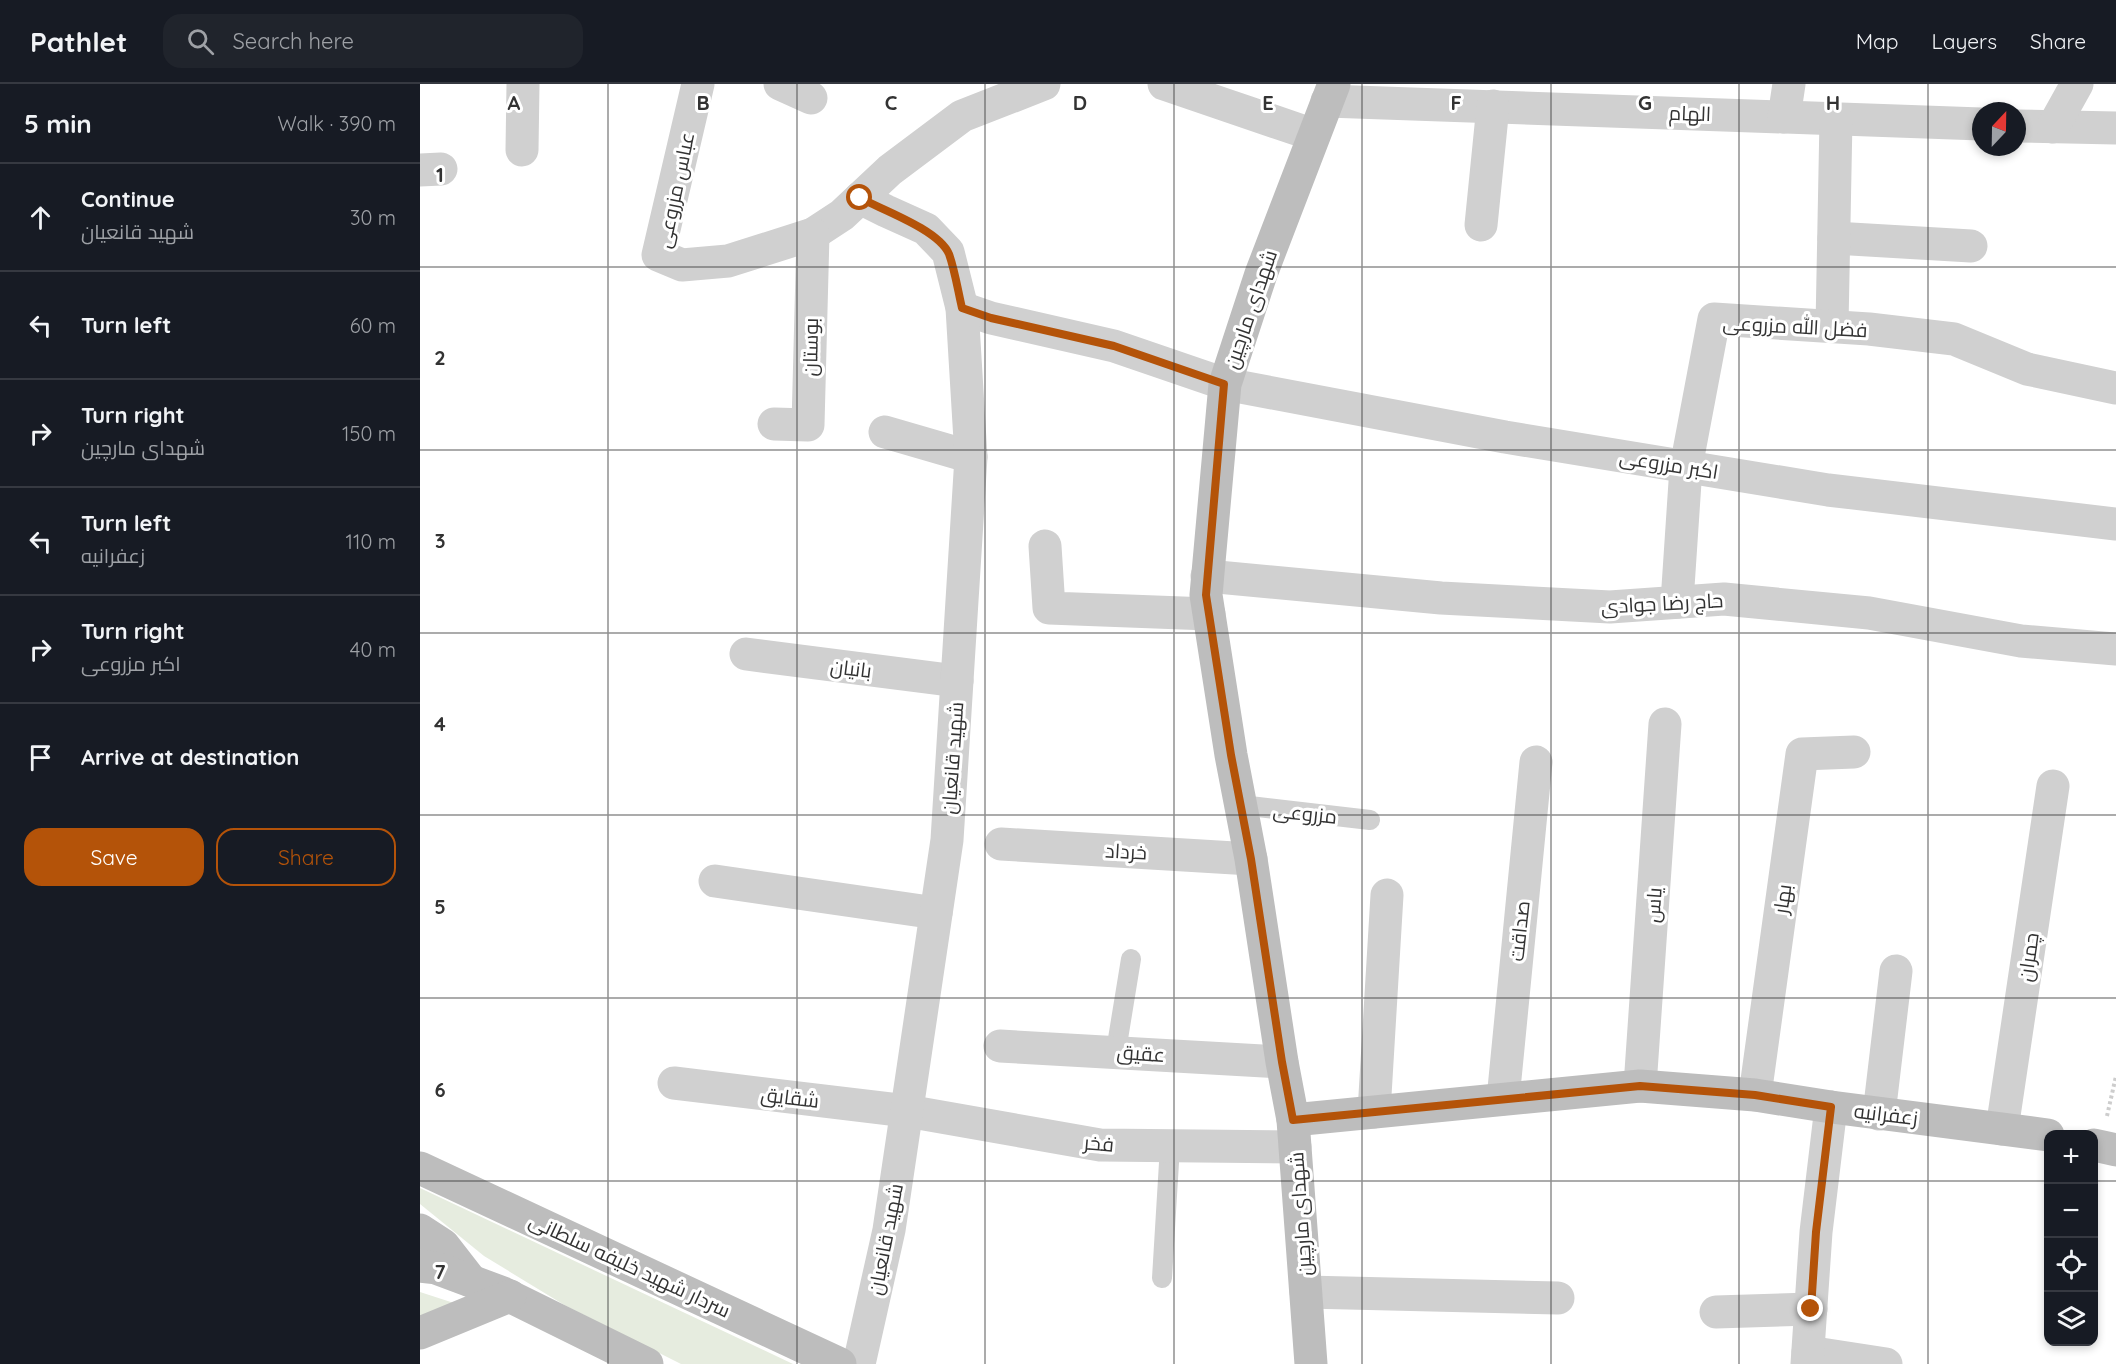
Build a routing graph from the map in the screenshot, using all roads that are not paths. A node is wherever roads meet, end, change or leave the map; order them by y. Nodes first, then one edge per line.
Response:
1 (523, 84) edge
2 (698, 84) edge
3 (780, 84) edge
4 (1044, 84) edge
5 (1164, 84) edge
6 (1789, 84) edge
7 (2077, 84) edge
8 (1331, 93) edge
9 (811, 98) dead end
10 (1493, 106) junction
11 (1784, 117) junction
12 (1836, 119) junction
13 (1972, 124) edge
14 (2026, 126) edge
15 (2053, 127) junction
16 (2116, 128) edge
17 (1314, 135) junction
18 (522, 150) dead end
19 (860, 198) junction
20 (1481, 225) dead end
21 (813, 234) junction
22 (1834, 238) junction
23 (1971, 246) dead end
24 (962, 308) junction
25 (1832, 326) junction
26 (1224, 384) junction
27 (2116, 388) edge
28 (774, 424) dead end
29 (885, 432) dead end
30 (971, 457) junction
31 (1686, 467) junction
32 (2116, 524) edge
33 (1045, 546) dead end
34 (1207, 576) junction
35 (1677, 602) junction
36 (1209, 614) junction
37 (2116, 649) edge
38 (746, 654) dead end
39 (957, 681) junction
40 (1665, 724) dead end
41 (1854, 752) dead end
42 (1536, 762) dead end
43 (2053, 786) dead end
44 (1240, 805) junction
45 (1370, 820) dead end
46 (1001, 844) dead end
47 (1251, 859) junction
48 (715, 881) dead end
49 (1387, 895) dead end
50 (936, 913) junction
51 (1131, 959) dead end
52 (1896, 971) dead end
53 (1000, 1046) dead end
54 (1116, 1051) junction
55 (1282, 1062) junction
56 (674, 1083) dead end
57 (1640, 1086) junction
58 (1755, 1095) junction
59 (1503, 1099) junction
60 (1831, 1107) junction
61 (907, 1111) junction
62 (1374, 1112) junction
63 (1879, 1114) junction
64 (2002, 1129) junction
65 (1294, 1134) junction
66 (2044, 1134) edge
67 (1170, 1146) junction
68 (420, 1168) edge
69 (420, 1230) edge
70 (420, 1266) edge
71 (1162, 1278) dead end
72 (472, 1281) junction
73 (1306, 1292) junction
74 (510, 1296) junction
75 (1558, 1298) dead end
76 (1811, 1309) junction
77 (1716, 1312) dead end
78 (420, 1333) edge
79 (1807, 1358) edge
80 (648, 1364) edge
81 (840, 1364) edge
82 (859, 1364) edge
83 (1311, 1364) edge
84 (1886, 1364) edge

1 - 18 street
2 - 21 street, عباس مزروعی
3 - 9 street
4 - 19 street, عباس مزروعی
5 - 17 street
6 - 11 street
7 - 15 street
8 - 10 street, الهام
8 - 17 street, شهدای مارچین
10 - 11 street, الهام
10 - 20 street
11 - 12 street, الهام
12 - 13 street, الهام
12 - 22 street
14 - 15 street
15 - 16 street
17 - 26 street, شهدای مارچین
19 - 21 street, عباس مزروعی
19 - 24 street, شهید قانعیان
21 - 28 street, بوستان
22 - 23 street
22 - 25 street
24 - 26 street, اکبر مزروعی
24 - 30 street, شهید قانعیان
25 - 27 street, فضل الله مزروعی
25 - 31 street, فضل الله مزروعی
26 - 31 street, اکبر مزروعی
26 - 34 street, شهدای مارچین
29 - 30 street
30 - 39 street, شهید قانعیان
31 - 32 street, اکبر مزروعی
31 - 35 street, فضل الله مزروعی
33 - 36 street
34 - 35 street, حاج رضا جوادی
34 - 36 street, شهدای مارچین
35 - 37 street, حاج رضا جوادی
36 - 44 street, شهدای مارچین
38 - 39 street, بانیان
39 - 50 street, شهید قانعیان
40 - 57 street, یاس
41 - 58 street, بهار
42 - 59 street, صداقت
43 - 64 street, چمران
44 - 45 lane, مزروعی
44 - 47 street, شهدای مارچین
46 - 47 street, خرداد
47 - 55 street, شهدای مارچین
48 - 50 street
49 - 62 street
50 - 61 street, شهید قانعیان
51 - 54 lane
52 - 63 street
53 - 54 street, عقیق
54 - 55 street, عقیق
55 - 65 street, شهدای مارچین
56 - 61 street, شقایق
57 - 58 street, زعفرانیه
57 - 59 street, زعفرانیه
58 - 60 street, زعفرانیه
59 - 62 street, زعفرانیه
60 - 63 street, زعفرانیه
60 - 76 street
61 - 67 street, فخر
61 - 82 street, شهید قانعیان
62 - 65 street, زعفرانیه
63 - 64 street, زعفرانیه
64 - 66 street, زعفرانیه
65 - 67 street, فخر
65 - 73 street, شهدای مارچین
67 - 71 lane
68 - 81 street, سردار شهید خلیفه سلطانی
69 - 72 street
70 - 72 street
72 - 74 street
73 - 75 street
73 - 83 street, شهدای مارچین
74 - 78 street
74 - 80 street
76 - 77 street
76 - 79 street
79 - 84 street

